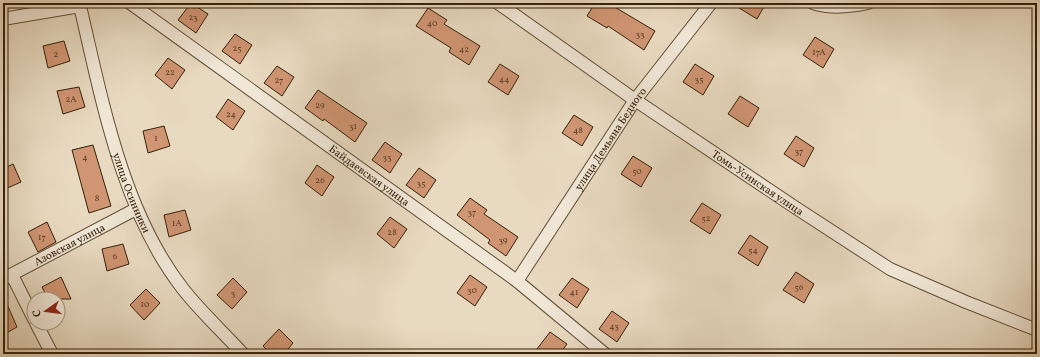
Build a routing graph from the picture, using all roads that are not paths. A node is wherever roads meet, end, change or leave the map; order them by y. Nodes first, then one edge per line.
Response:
1 (130, 3) edge
2 (498, 3) edge
3 (711, 3) edge
4 (813, 3) edge
5 (868, 3) edge
6 (80, 4) edge
7 (3, 19) edge
8 (635, 100) junction
9 (136, 209) junction
10 (7, 277) edge
11 (518, 281) junction
12 (26, 307) edge
13 (1037, 330) edge
14 (40, 331) edge
15 (52, 354) edge
16 (242, 354) edge
17 (605, 354) edge

1 - 11 street, Байдаевская улица
2 - 8 street, Томь-Усинская улица
3 - 8 street, улица Демьяна Бедного
4 - 5 street
6 - 7 street
6 - 9 street, улица Осинники
8 - 11 street, улица Демьяна Бедного
8 - 13 street, Томь-Усинская улица
9 - 10 street, Азовская улица
9 - 16 street, улица Осинники
10 - 12 street
11 - 17 street, Байдаевская улица
14 - 15 street

